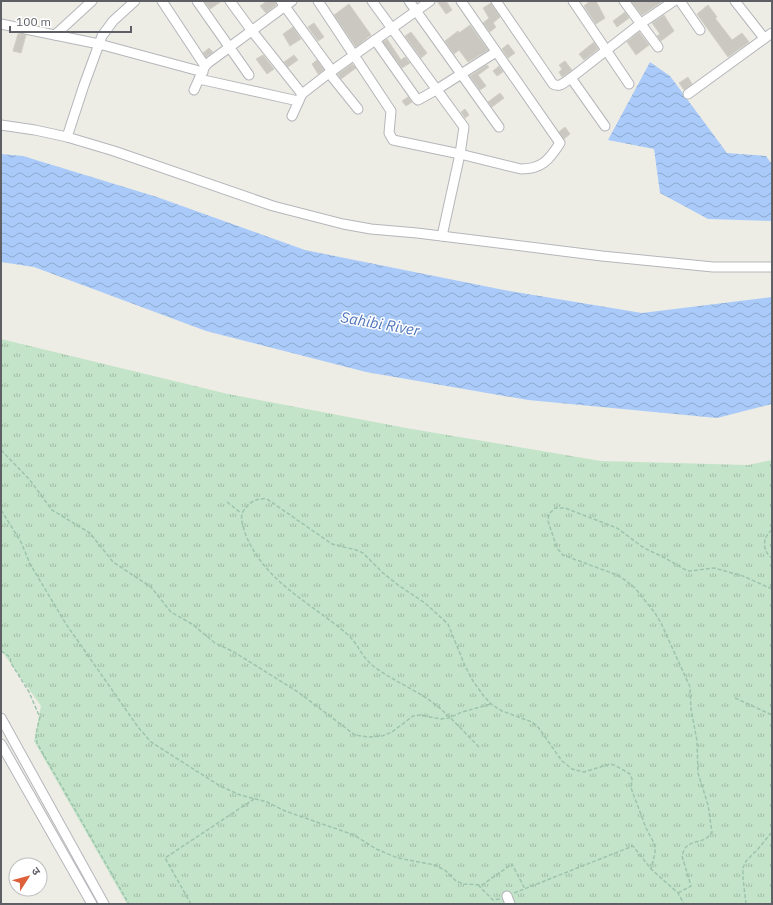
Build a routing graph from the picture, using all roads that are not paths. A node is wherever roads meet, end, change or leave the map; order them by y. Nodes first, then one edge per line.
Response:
1 (135, 1) edge
2 (162, 1) edge
3 (196, 1) edge
4 (230, 1) edge
5 (318, 1) edge
6 (372, 1) edge
7 (409, 1) edge
8 (430, 1) edge
9 (460, 1) edge
10 (496, 1) edge
11 (573, 1) edge
12 (624, 1) edge
13 (674, 1) edge
14 (680, 1) edge
15 (735, 1) edge
16 (89, 2) edge
17 (286, 3) edge
18 (416, 11) junction
19 (1, 24) edge
20 (640, 24) junction
21 (392, 28) junction
22 (700, 30) dead end
23 (252, 31) junction
24 (772, 33) edge
25 (55, 35) junction
26 (764, 38) junction
27 (375, 40) junction
28 (100, 44) junction
29 (230, 47) junction
30 (658, 47) dead end
31 (606, 50) junction
32 (496, 52) junction
33 (354, 55) junction
34 (202, 72) junction
35 (331, 72) junction
36 (461, 74) junction
37 (248, 75) dead end
38 (571, 78) junction
39 (629, 84) dead end
40 (194, 90) dead end
41 (436, 90) junction
42 (688, 94) dead end
43 (300, 97) junction
44 (358, 109) dead end
45 (292, 116) dead end
46 (1, 125) edge
47 (605, 126) dead end
48 (498, 127) dead end
49 (68, 137) junction
50 (460, 154) junction
51 (442, 236) junction
52 (772, 267) edge
53 (1, 718) edge
54 (1, 744) edge
55 (92, 904) edge
56 (104, 904) edge

1 - 28 street
2 - 34 street
3 - 29 street
4 - 23 street
5 - 33 street
6 - 21 street
7 - 18 street
8 - 18 street
9 - 32 street
10 - 38 street
11 - 31 street
12 - 20 street
13 - 20 street
14 - 22 street
15 - 26 street
16 - 25 street
17 - 23 street
17 - 35 street
18 - 21 street
18 - 36 street
19 - 25 street
20 - 30 street
20 - 31 street
21 - 27 street
21 - 41 street
23 - 29 street
23 - 43 street
24 - 26 street
25 - 28 street
26 - 42 street
27 - 33 street
27 - 41 street
28 - 34 street
28 - 49 street
29 - 34 street
29 - 37 street
31 - 38 street
31 - 39 street
32 - 36 street
32 - 50 street
33 - 35 street
33 - 50 street
34 - 40 street
34 - 43 street
35 - 43 street
35 - 44 street
36 - 41 street
36 - 48 street
38 - 47 street
41 - 50 street
43 - 45 street
46 - 49 street
49 - 51 street
50 - 51 street
51 - 52 street
53 - 56 street
54 - 55 street

